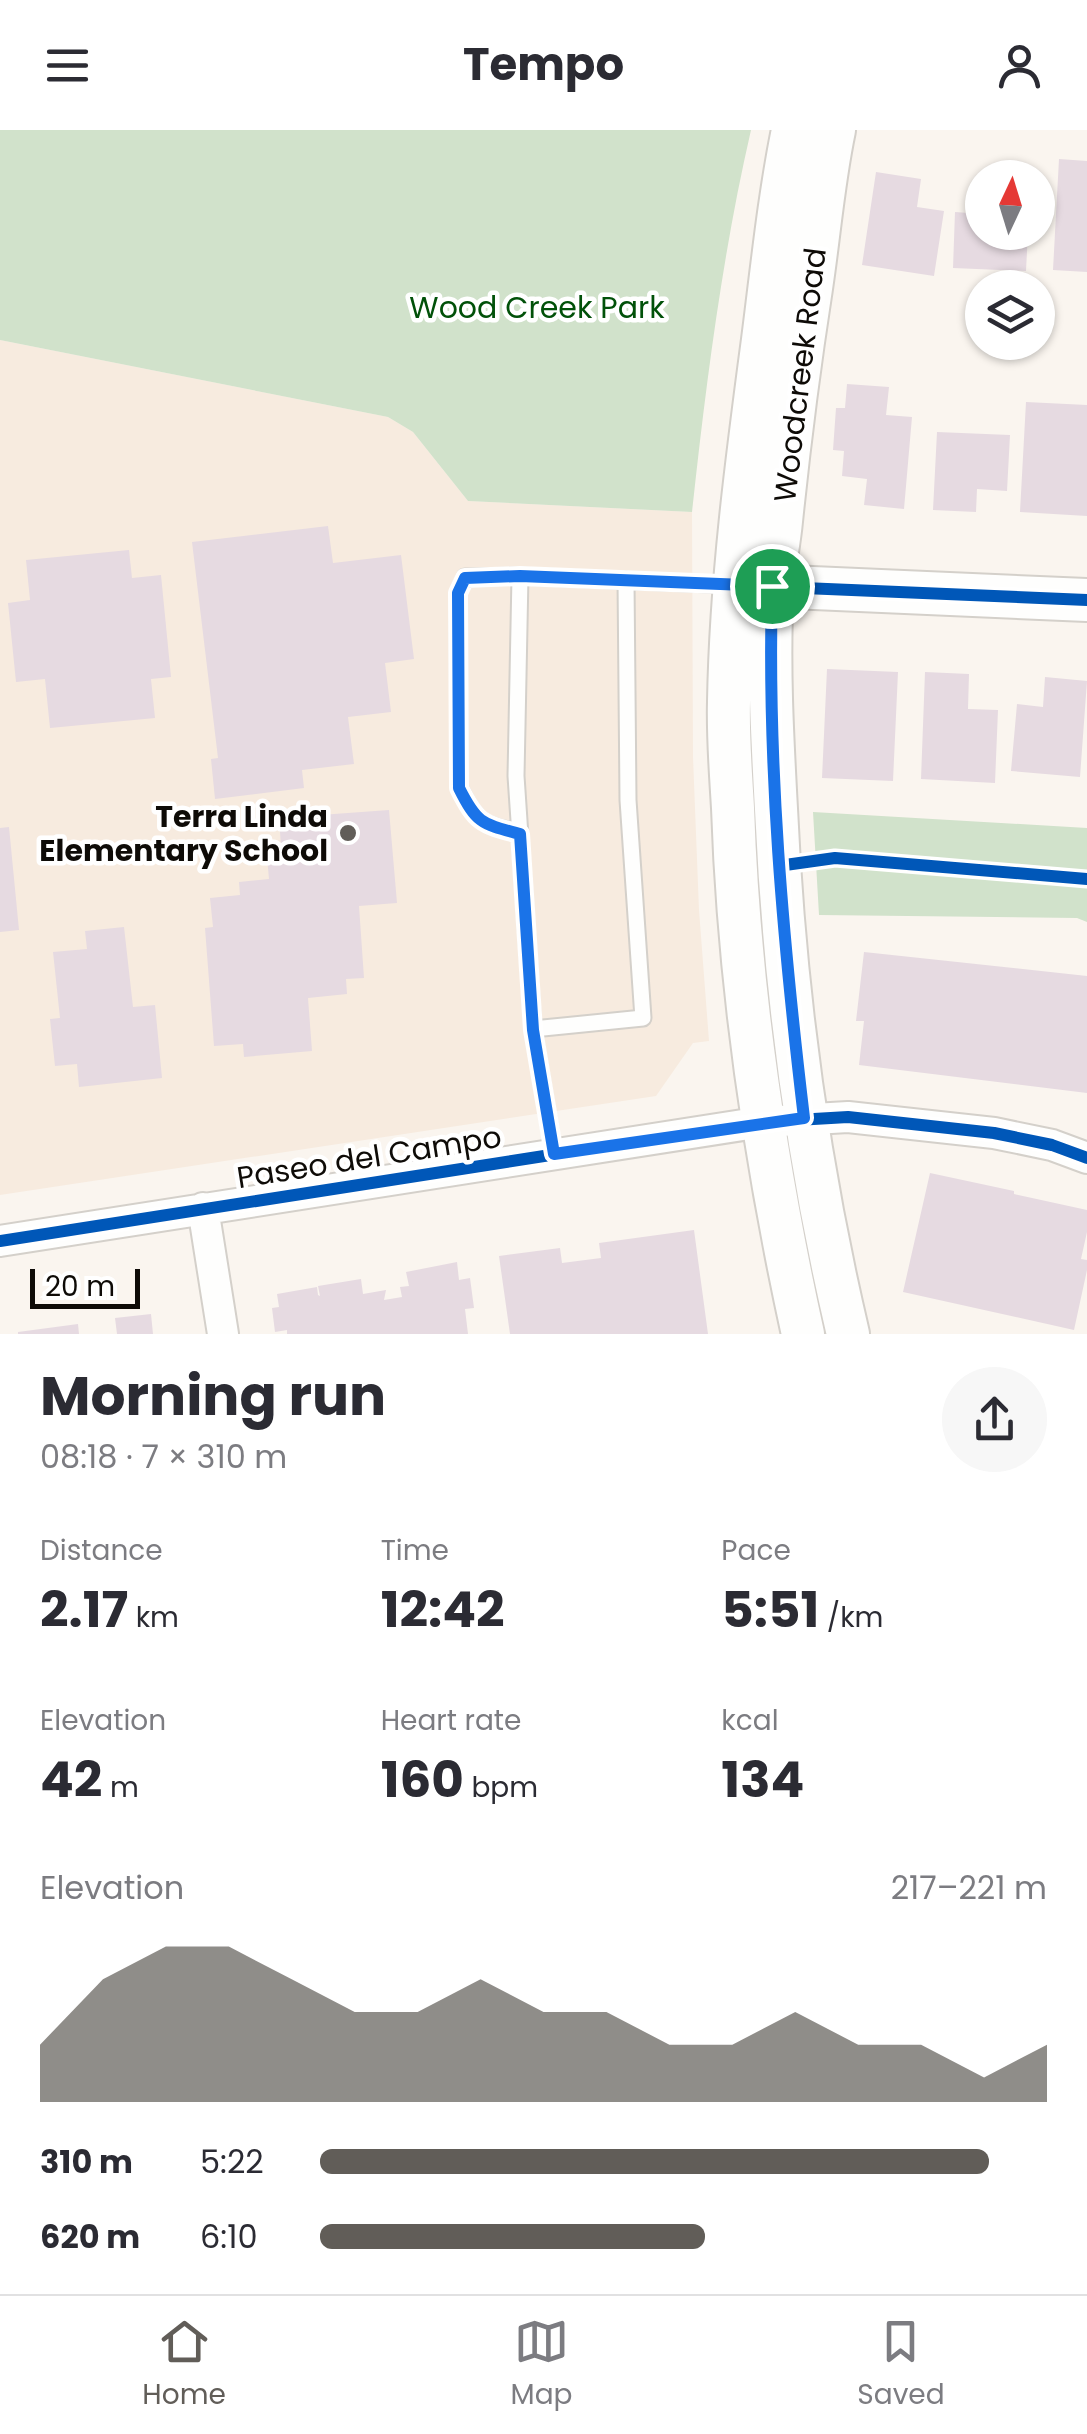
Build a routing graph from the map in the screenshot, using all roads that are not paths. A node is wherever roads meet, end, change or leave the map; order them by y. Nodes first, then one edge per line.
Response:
1 (793, 130) edge
2 (834, 130) edge
3 (520, 576) junction
4 (626, 580) junction
5 (753, 585) junction
6 (1087, 600) edge
7 (520, 834) junction
8 (533, 1030) junction
9 (804, 1118) junction
10 (762, 1122) junction
11 (554, 1154) junction
12 (1087, 1158) edge
13 (202, 1208) junction
14 (0, 1241) edge
15 (223, 1334) edge
16 (803, 1334) edge
17 (848, 1334) edge

1 - 5 main road, Woodcreek Road
2 - 5 main road, Woodcreek Road
3 - 4 lane
3 - 7 lane
3 - 7 lane
4 - 5 lane
4 - 8 lane
5 - 6 main road
5 - 9 main road, Woodcreek Road
5 - 10 main road, Woodcreek Road
7 - 8 lane
8 - 11 lane
9 - 10 street, Paseo del Campo
9 - 12 street, Paseo del Campo
9 - 17 main road, Woodcreek Road
10 - 11 street, Paseo del Campo
10 - 16 main road, Woodcreek Road
11 - 13 street, Paseo del Campo
13 - 14 street, Paseo del Campo
13 - 15 street

